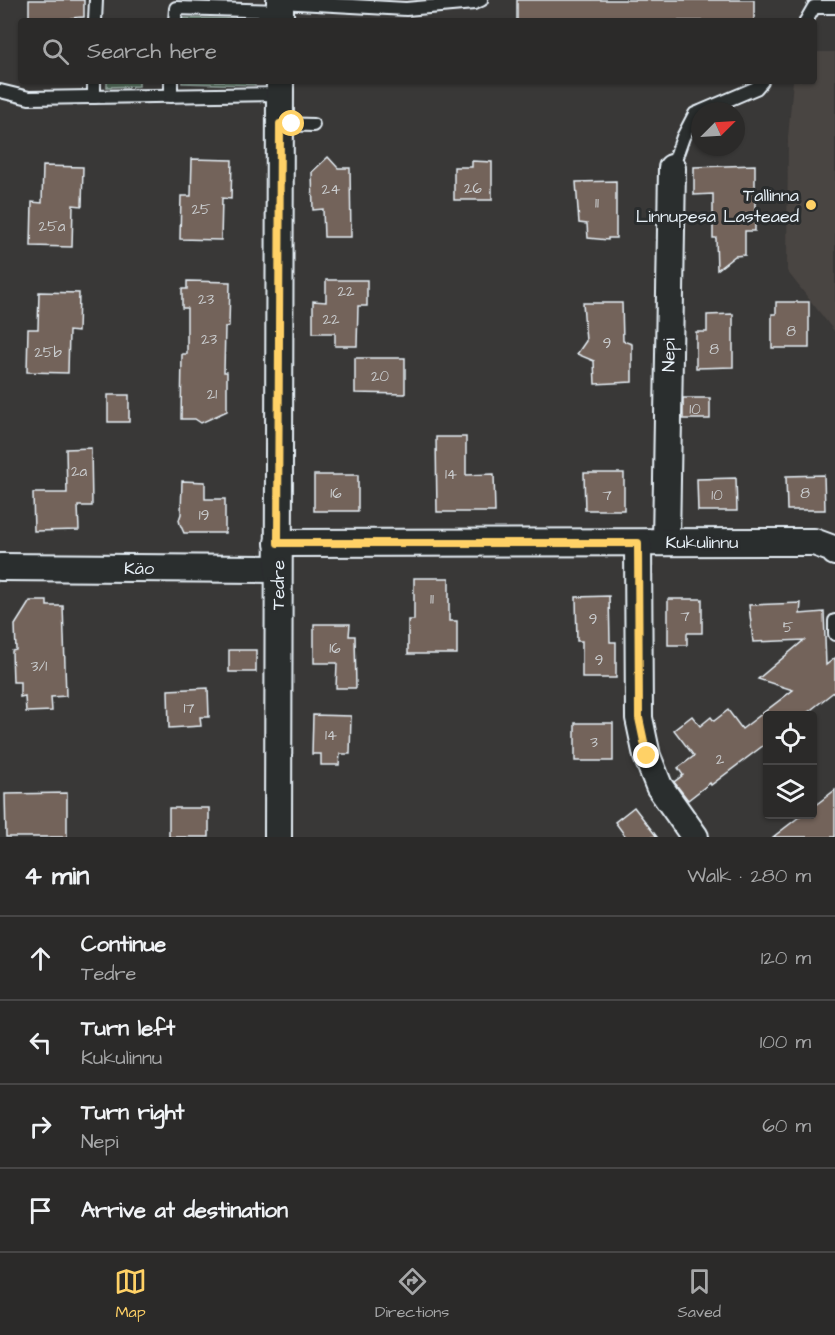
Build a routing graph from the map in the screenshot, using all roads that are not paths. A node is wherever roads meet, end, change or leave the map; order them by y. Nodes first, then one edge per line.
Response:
1 (96, 0) edge
2 (481, 0) edge
3 (811, 4) edge
4 (835, 7) edge
5 (280, 9) edge
6 (95, 18) edge
7 (175, 18) edge
8 (94, 84) edge
9 (171, 84) edge
10 (759, 84) edge
11 (280, 88) edge
12 (0, 90) edge
13 (171, 96) junction
14 (94, 97) junction
15 (723, 102) edge
16 (691, 121) edge
17 (280, 124) junction
18 (313, 124) dead end
19 (672, 168) joint
20 (666, 542) junction
21 (278, 543) junction
22 (638, 543) junction
23 (835, 552) edge
24 (0, 567) edge
25 (278, 569) junction
26 (835, 621) edge
27 (835, 634) edge
28 (278, 837) edge
29 (695, 837) edge

1 - 6 lane
2 - 5 lane
3 - 4 lane
5 - 7 lane
8 - 14 lane
9 - 13 lane
10 - 15 lane
11 - 13 lane
11 - 17 street, Tedre
12 - 14 lane
13 - 14 lane
16 - 19 lane
17 - 18 lane
17 - 21 street, Tedre
19 - 20 street, Nepi
20 - 22 street, Kukulinnu
20 - 23 street, Kukulinnu
21 - 22 street, Kukulinnu
21 - 25 street, Tedre
22 - 29 street
24 - 25 street, Käo
25 - 28 street, Tedre
26 - 27 lane

